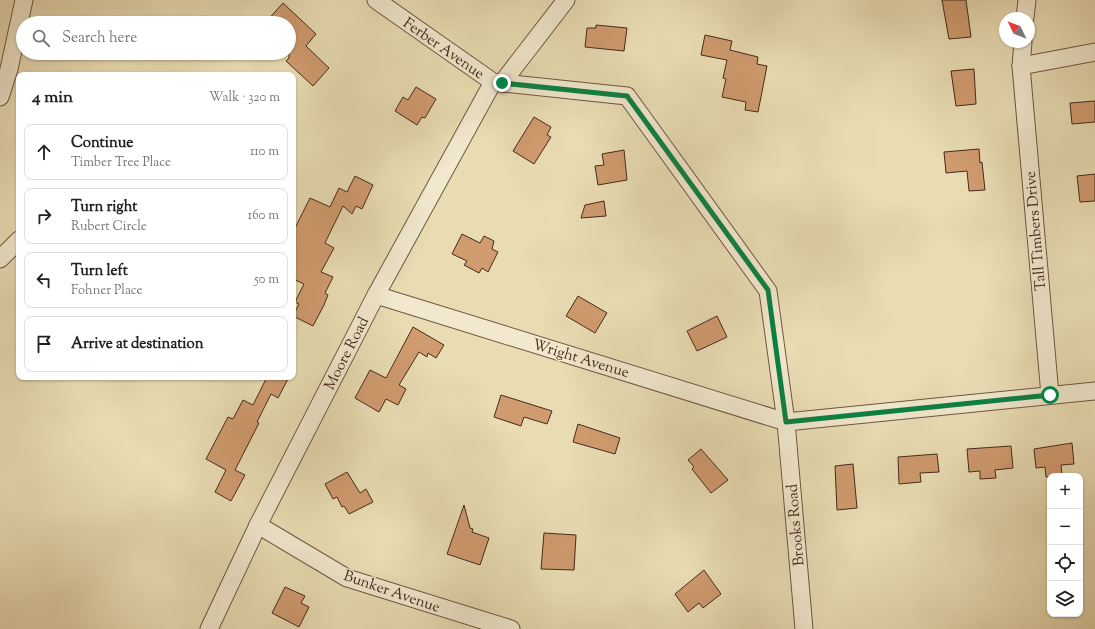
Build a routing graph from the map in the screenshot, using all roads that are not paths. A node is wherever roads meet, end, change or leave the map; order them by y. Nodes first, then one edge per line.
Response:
1 (24, 0) edge
2 (376, 0) edge
3 (566, 0) edge
4 (1027, 0) edge
5 (1026, 12) edge
6 (21, 16) edge
7 (16, 37) edge
8 (1022, 48) edge
9 (1095, 52) edge
10 (1020, 66) junction
11 (497, 82) junction
12 (0, 97) edge
13 (16, 243) edge
14 (0, 259) edge
15 (376, 295) junction
16 (1095, 391) edge
17 (1050, 395) junction
18 (786, 422) junction
19 (258, 525) junction
20 (209, 629) edge
21 (512, 629) edge
22 (804, 629) edge

1 - 6 street
2 - 11 street, Ferber Avenue
3 - 11 street, Moore Road
4 - 5 street
7 - 12 street
8 - 10 street, Tall Timbers Drive
9 - 10 street
10 - 17 street, Tall Timbers Drive
11 - 15 street, Moore Road
11 - 18 street, Brooks Road
13 - 14 street
15 - 18 street, Wright Avenue
15 - 19 street, Moore Road
16 - 17 street
17 - 18 street
18 - 22 street, Brooks Road
19 - 20 street, Moore Road
19 - 21 street, Bunker Avenue

